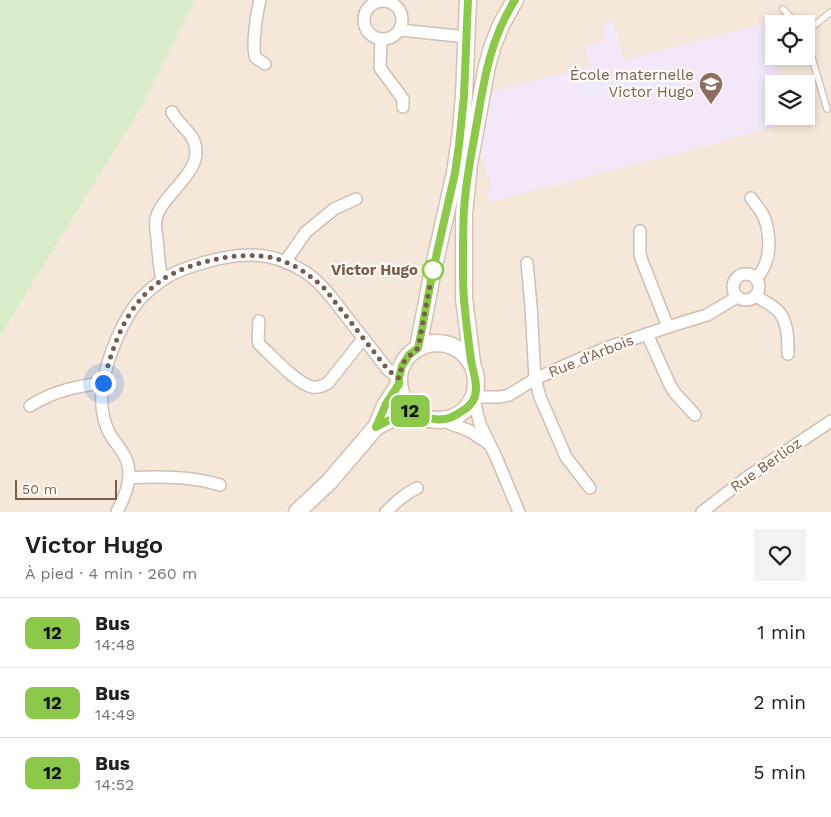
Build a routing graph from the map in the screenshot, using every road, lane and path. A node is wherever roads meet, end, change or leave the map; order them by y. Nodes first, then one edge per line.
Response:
1 (260, 0) edge
2 (468, 0) edge
3 (515, 0) edge
4 (401, 4) edge
5 (783, 9) dead end
6 (831, 12) edge
7 (789, 15) edge
8 (815, 25) edge
9 (400, 30) junction
10 (467, 37) junction
11 (382, 40) junction
12 (265, 64) dead end
13 (814, 65) edge
14 (403, 107) dead end
15 (827, 108) dead end
16 (172, 112) dead end
17 (750, 198) dead end
18 (356, 199) dead end
19 (640, 230) dead end
20 (285, 262) junction
21 (527, 263) dead end
22 (756, 279) junction
23 (162, 280) junction
24 (756, 296) junction
25 (738, 297) junction
26 (259, 322) dead end
27 (668, 327) junction
28 (647, 334) junction
29 (363, 339) junction
30 (418, 348) junction
31 (788, 354) dead end
32 (472, 363) junction
33 (536, 379) junction
34 (399, 381) junction
35 (103, 383) junction
36 (474, 397) junction
37 (30, 406) dead end
38 (413, 410) junction
39 (695, 414) dead end
40 (439, 420) junction
41 (831, 421) edge
42 (376, 427) junction
43 (490, 446) junction
44 (129, 478) junction
45 (220, 485) dead end
46 (417, 488) dead end
47 (590, 488) dead end
48 (117, 512) edge
49 (297, 512) edge
50 (386, 512) edge
51 (519, 512) edge
52 (702, 512) edge

1 - 12 street
2 - 10 street
3 - 32 street
4 - 9 street
4 - 11 street
5 - 7 lane
6 - 8 lane
9 - 10 street
9 - 11 street
10 - 30 street
11 - 14 street
13 - 15 lane
16 - 23 street
17 - 22 street
18 - 20 street
19 - 27 street
20 - 23 street
20 - 29 street
21 - 33 street, Rue d'Arbois
22 - 24 street
22 - 25 street
23 - 35 street
24 - 25 street, Rue d'Arbois
24 - 31 street
25 - 27 street, Rue d'Arbois
26 - 29 street
27 - 28 street, Rue d'Arbois
28 - 33 street, Rue d'Arbois
28 - 39 street, Rue d'Arbois
29 - 34 street
30 - 32 street
30 - 34 street
32 - 36 street
33 - 36 street, Rue d'Arbois
33 - 47 street, Rue d'Arbois
34 - 38 street
34 - 42 street
35 - 37 street
35 - 44 street
36 - 40 street
36 - 43 street
38 - 40 street
38 - 42 street
40 - 43 street
41 - 52 street, Rue Berlioz
42 - 49 street
43 - 51 street
44 - 45 street
44 - 48 street
46 - 50 street

